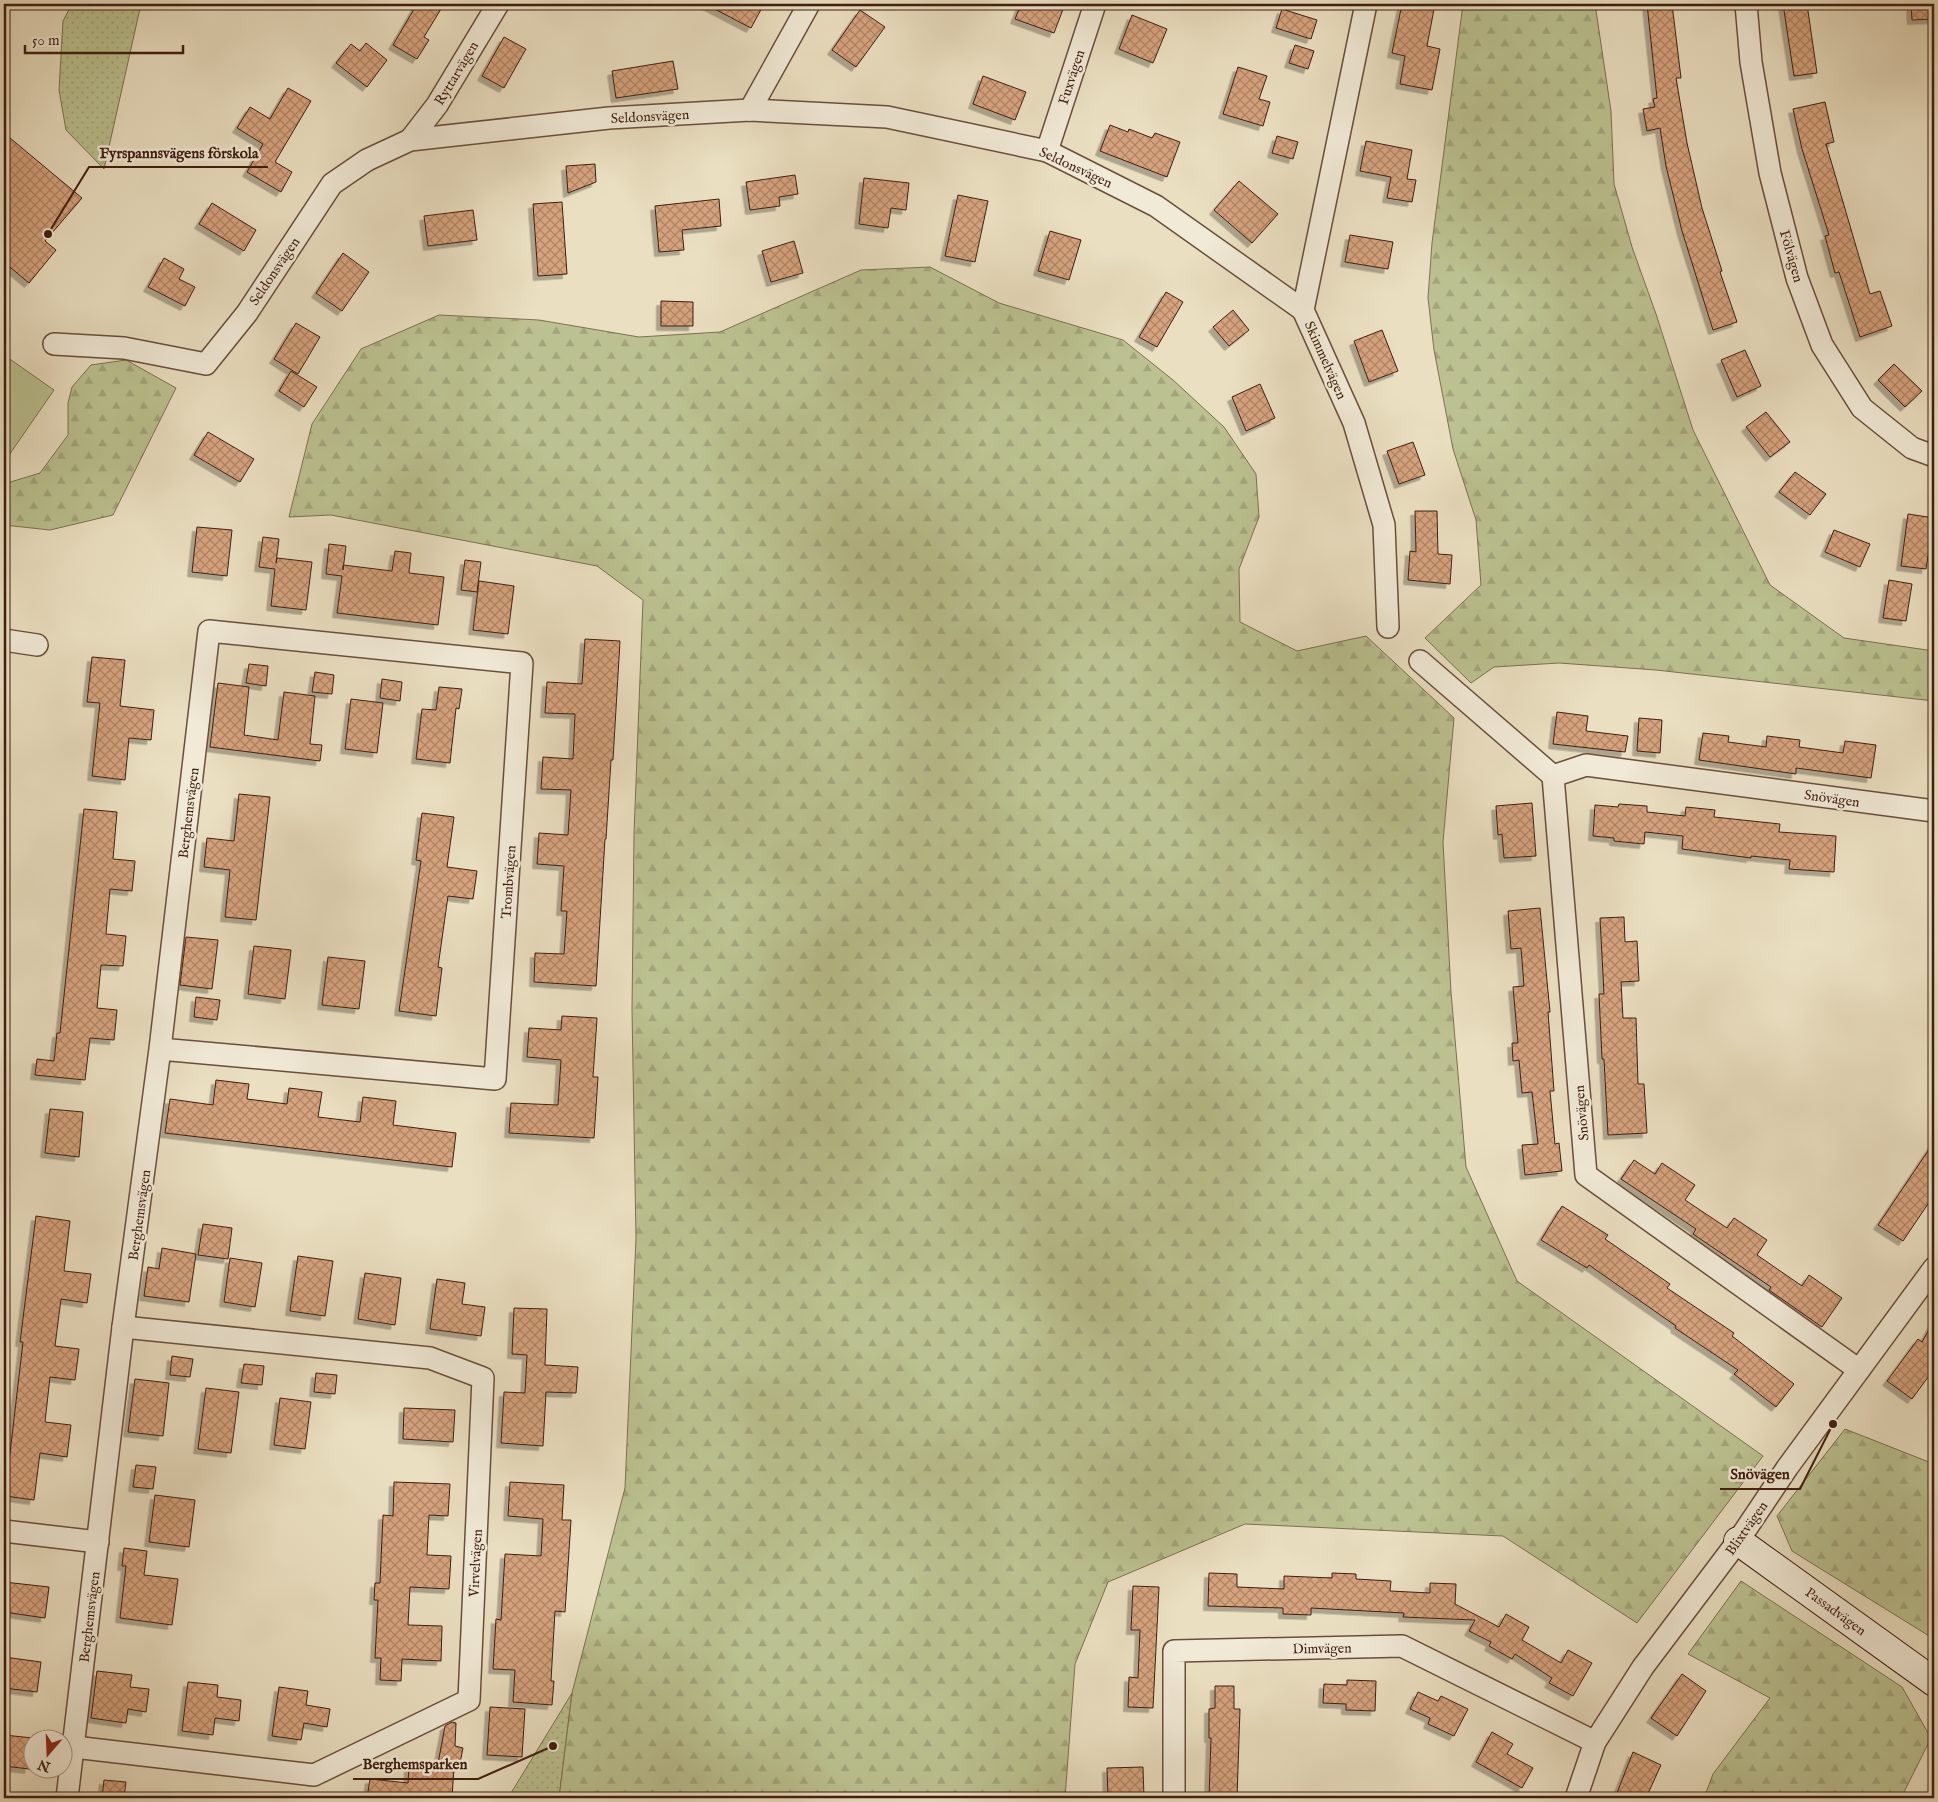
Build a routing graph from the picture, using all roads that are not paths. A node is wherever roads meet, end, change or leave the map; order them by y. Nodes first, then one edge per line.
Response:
1 (498, 4) edge
2 (809, 4) edge
3 (1095, 4) edge
4 (1366, 4) edge
5 (1746, 4) edge
6 (750, 110) junction
7 (410, 140) junction
8 (1047, 150) junction
9 (1303, 310) junction
10 (54, 344) dead end
11 (1934, 456) edge
12 (1388, 627) dead end
13 (208, 631) joint
14 (4, 640) edge
15 (37, 645) dead end
16 (1420, 661) dead end
17 (1554, 776) junction
18 (1934, 811) edge
19 (160, 1049) junction
20 (1934, 1268) edge
21 (123, 1327) junction
22 (1859, 1370) junction
23 (4, 1530) edge
24 (1738, 1541) junction
25 (98, 1542) junction
26 (1934, 1682) edge
27 (1595, 1742) junction
28 (74, 1747) junction
29 (67, 1798) edge
30 (1174, 1798) edge
31 (1576, 1798) edge

1 - 7 street, Ryttarvägen
2 - 6 street
3 - 8 street, Fuxvägen
4 - 9 street, Skimmelvägen
5 - 11 street, Fölvägen
6 - 7 street, Seldonsvägen
6 - 8 street, Seldonsvägen
7 - 10 street, Seldonsvägen
8 - 9 street, Seldonsvägen
9 - 12 street, Skimmelvägen
13 - 19 street, Berghemsvägen
13 - 19 street, Trombvägen
14 - 15 street
16 - 17 street
17 - 18 street, Snövägen
17 - 22 street, Snövägen
19 - 21 street, Berghemsvägen
20 - 22 street, Blixtvägen
21 - 25 street, Berghemsvägen
21 - 28 street, Virvelvägen
22 - 24 street, Blixtvägen
23 - 25 street
24 - 26 street, Passadvägen
24 - 27 street, Blixtvägen
25 - 28 street, Berghemsvägen
27 - 30 street, Dimvägen
27 - 31 street, Blixtvägen
28 - 29 street, Berghemsvägen

